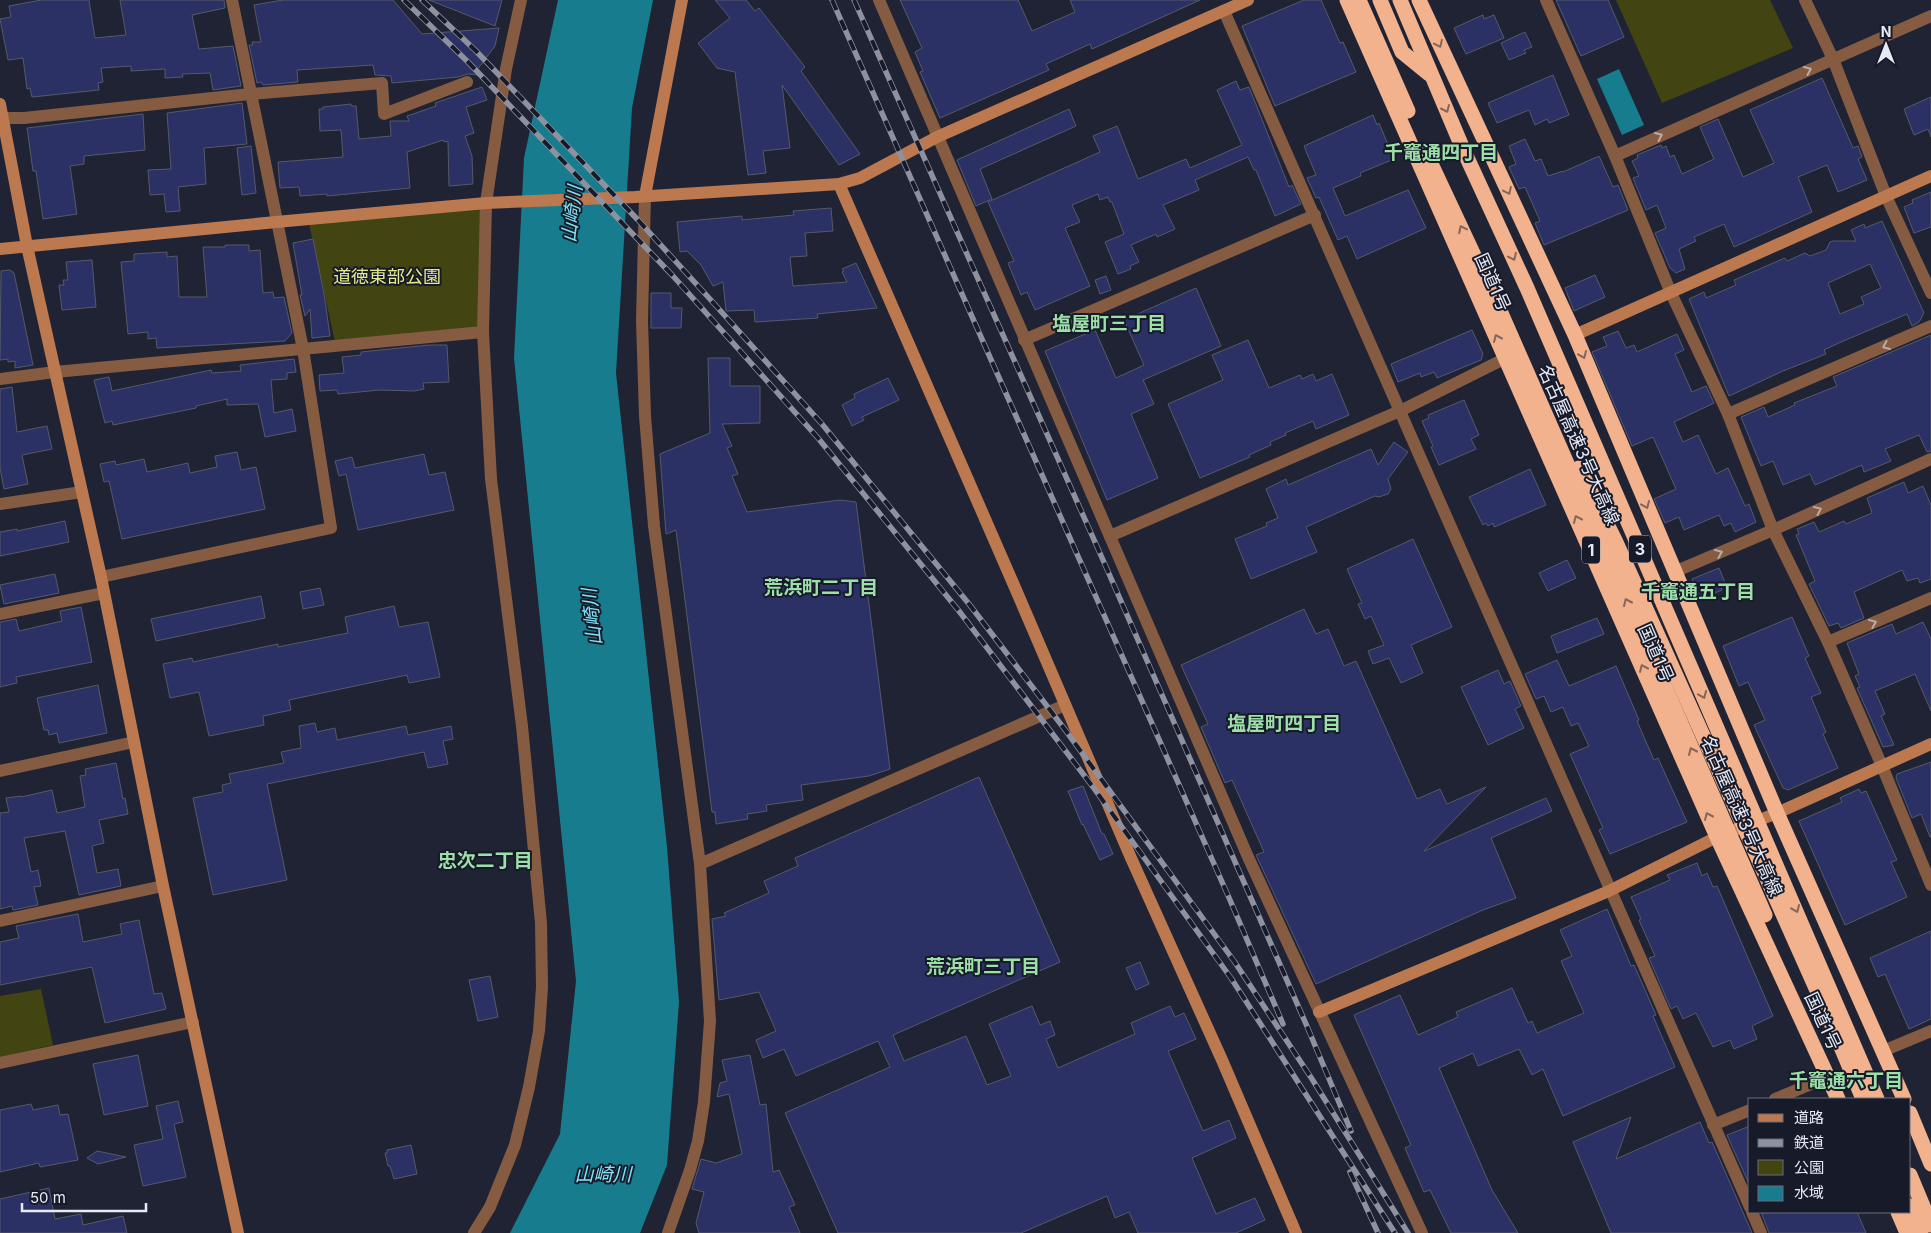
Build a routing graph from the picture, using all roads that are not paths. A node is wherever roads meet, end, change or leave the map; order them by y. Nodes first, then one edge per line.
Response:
1 (232, 0) edge
2 (521, 0) edge
3 (682, 0) edge
4 (879, 0) edge
5 (1248, 0) edge
6 (1347, 0) edge
7 (1359, 0) edge
8 (1380, 0) edge
9 (1400, 0) edge
10 (1419, 0) edge
11 (1546, 0) edge
12 (1805, 0) edge
13 (1224, 12) junction
14 (1931, 16) edge
15 (1832, 59) junction
16 (1431, 75) junction
17 (467, 82) dead end
18 (250, 94) junction
19 (0, 104) edge
20 (1, 118) edge
21 (937, 137) junction
22 (1615, 156) junction
23 (1931, 176) edge
24 (839, 184) junction
25 (1886, 196) junction
26 (640, 197) junction
27 (492, 203) junction
28 (1315, 215) junction
29 (276, 222) junction
30 (27, 246) junction
31 (0, 250) edge
32 (1670, 291) junction
33 (1931, 293) edge
34 (1501, 313) junction
35 (1931, 326) edge
36 (483, 332) junction
37 (1575, 335) junction
38 (1024, 340) junction
39 (303, 349) junction
40 (1506, 358) junction
41 (55, 372) junction
42 (0, 379) edge
43 (1402, 410) junction
44 (1728, 414) junction
45 (1931, 459) edge
46 (82, 492) junction
47 (0, 504) edge
48 (1773, 530) junction
49 (1110, 536) junction
50 (1674, 572) junction
51 (101, 577) junction
52 (104, 593) junction
53 (1931, 598) edge
54 (0, 614) edge
55 (1828, 642) junction
56 (1065, 705) junction
57 (134, 742) junction
58 (1931, 744) edge
59 (1882, 766) junction
60 (0, 771) edge
61 (1777, 813) junction
62 (1717, 837) junction
63 (700, 864) junction
64 (1931, 885) edge
65 (164, 886) junction
66 (1610, 890) junction
67 (0, 921) edge
68 (1319, 1012) junction
69 (193, 1022) junction
70 (1931, 1030) edge
71 (1883, 1051) junction
72 (0, 1063) edge
73 (1828, 1077) junction
74 (1777, 1098) edge
75 (1838, 1098) edge
76 (1847, 1098) edge
77 (1863, 1098) edge
78 (1877, 1098) edge
79 (1904, 1098) edge
80 (1748, 1111) edge
81 (1911, 1116) edge
82 (1714, 1125) junction
83 (1931, 1164) edge
84 (1911, 1177) edge
85 (1748, 1202) edge
86 (1911, 1208) edge
87 (1752, 1213) edge
88 (1888, 1213) edge
89 (1898, 1213) edge
90 (1931, 1225) edge
91 (238, 1233) edge
92 (474, 1233) edge
93 (668, 1233) edge
94 (1296, 1233) edge
95 (1422, 1233) edge
96 (1761, 1233) edge
97 (1898, 1233) edge
98 (1907, 1233) edge
99 (1921, 1233) edge

1 - 18 street
2 - 27 street
3 - 26 street
4 - 21 street
5 - 13 street
40 -> 6 highway, 国道1号 / 1
34 -> 7 highway, 名古屋高速3号大高線 / 3
8 - 16 highway
9 - 16 highway, 名古屋高速3号大高線 / 3
10 -> 37 highway
11 - 22 street
12 - 15 street
13 - 21 street
13 - 28 street
14 - 15 street
22 -> 15 street
15 - 25 street
16 -> 78 highway, 名古屋高速3号大高線 / 3
17 - 18 street
18 - 20 street
18 - 29 street
19 - 20 street
20 - 30 street
21 - 24 street
21 - 38 street
22 - 32 street
23 - 25 street
24 - 26 street
24 - 56 street
25 - 32 street
25 - 33 street
26 - 27 street
26 - 63 street
27 - 29 street
27 - 36 street
28 - 38 street
28 - 43 street
29 - 30 street
29 - 39 street
30 - 31 street
30 - 41 street
32 - 37 street
32 - 44 street
76 -> 34 highway, 名古屋高速3号大高線 / 3
34 - 77 highway
35 -> 44 street
36 - 39 street
36 - 92 street
37 -> 50 highway
38 - 49 street
39 - 41 street
39 - 51 street
40 - 43 street
62 -> 40 highway, 国道1号 / 1
41 - 42 street
41 - 46 street
43 - 49 street
43 - 66 street
44 - 48 street
48 -> 45 street
46 - 47 street
46 - 51 street
50 -> 48 street
48 - 55 street
49 - 68 street
50 - 61 highway
51 - 52 street
52 - 54 street
52 - 57 street
55 -> 53 street
55 - 59 street
56 - 63 street
56 - 94 street
57 - 60 street
57 - 65 street
58 - 59 street
59 - 61 street
59 - 64 street
61 - 62 street
61 - 71 highway
62 - 66 street
62 - 73 highway, 国道1号 / 1
63 - 93 street
65 - 67 street
65 - 69 street
66 - 68 street
66 - 82 street
68 - 95 street
69 - 72 street
69 - 91 street
70 - 71 street
71 - 79 highway
73 - 74 street
73 - 75 highway, 国道1号 / 1
80 - 82 street
81 - 83 highway
82 - 85 street
84 - 90 highway
86 - 99 highway
87 - 96 street
88 - 97 highway
89 - 98 highway

